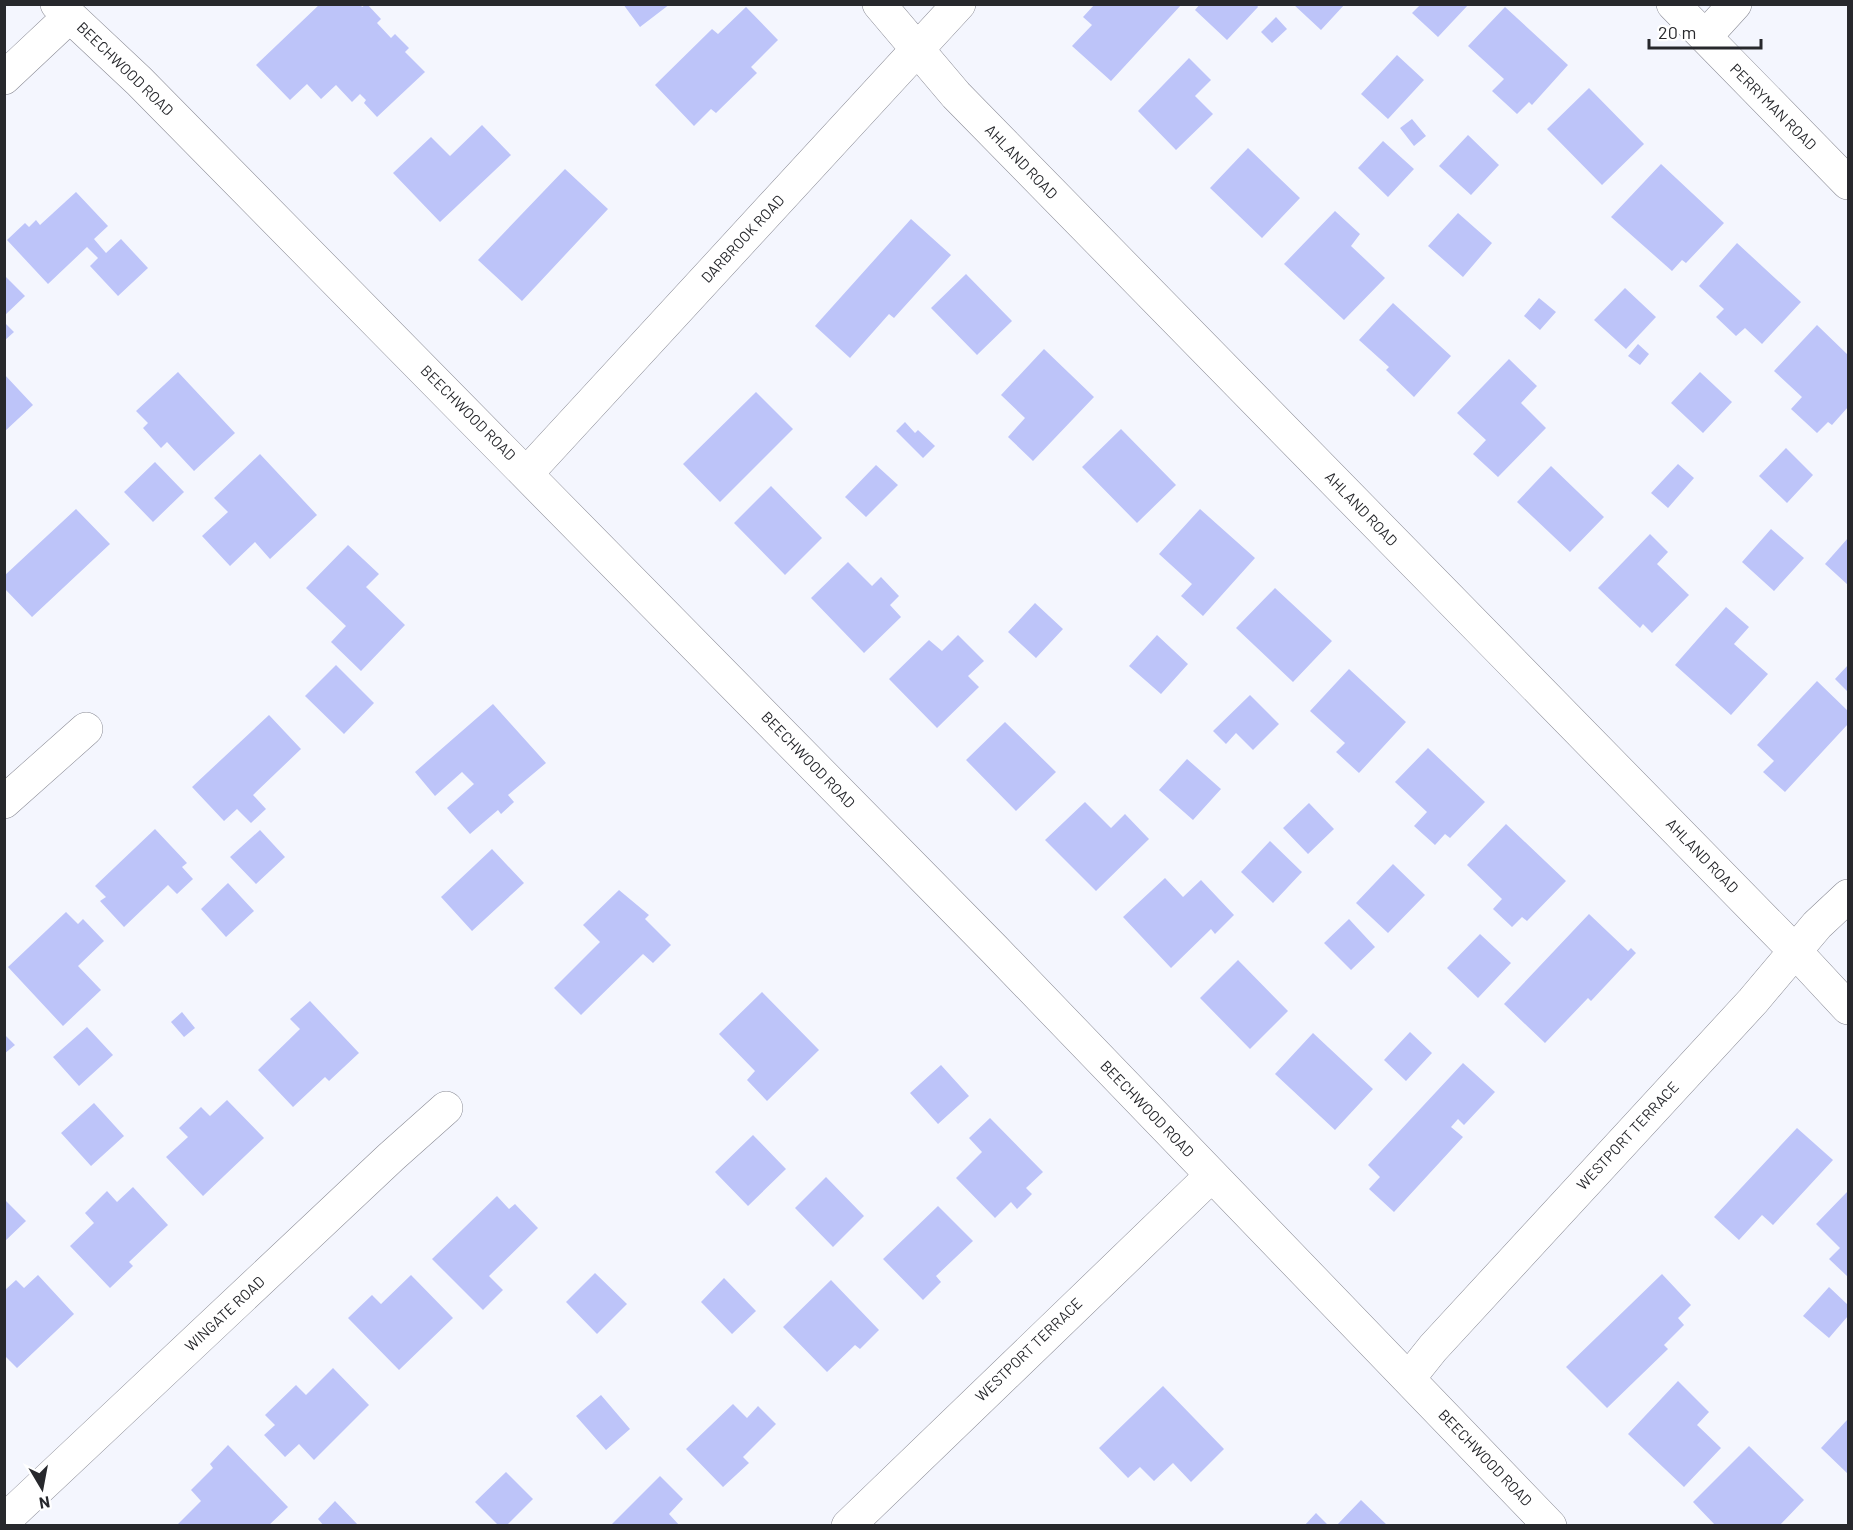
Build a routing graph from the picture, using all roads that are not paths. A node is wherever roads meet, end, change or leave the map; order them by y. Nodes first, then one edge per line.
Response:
1 (879, 4) edge
2 (959, 4) edge
3 (1673, 4) edge
4 (1735, 4) edge
5 (63, 10) edge
6 (1705, 37) junction
7 (917, 50) junction
8 (4, 78) edge
9 (1848, 183) edge
10 (527, 473) junction
11 (86, 729) dead end
12 (4, 802) edge
13 (1848, 896) edge
14 (1794, 950) junction
15 (1848, 1008) edge
16 (446, 1108) dead end
17 (1211, 1176) junction
18 (1409, 1378) junction
19 (4, 1521) edge
20 (848, 1526) edge
21 (1550, 1526) edge

1 - 7 street, AHLAND ROAD
2 - 7 street, DARBROOK ROAD
3 - 6 street, PERRYMAN ROAD
4 - 6 street
5 - 8 street
5 - 10 street, BEECHWOOD ROAD
6 - 9 street, PERRYMAN ROAD
7 - 10 street, DARBROOK ROAD
7 - 14 street, AHLAND ROAD
10 - 17 street, BEECHWOOD ROAD
11 - 12 street
13 - 14 street, WESTPORT TERRACE
14 - 15 street, AHLAND ROAD
14 - 18 street, WESTPORT TERRACE
16 - 19 street, WINGATE ROAD
17 - 18 street, BEECHWOOD ROAD
17 - 20 street, WESTPORT TERRACE
18 - 21 street, BEECHWOOD ROAD

